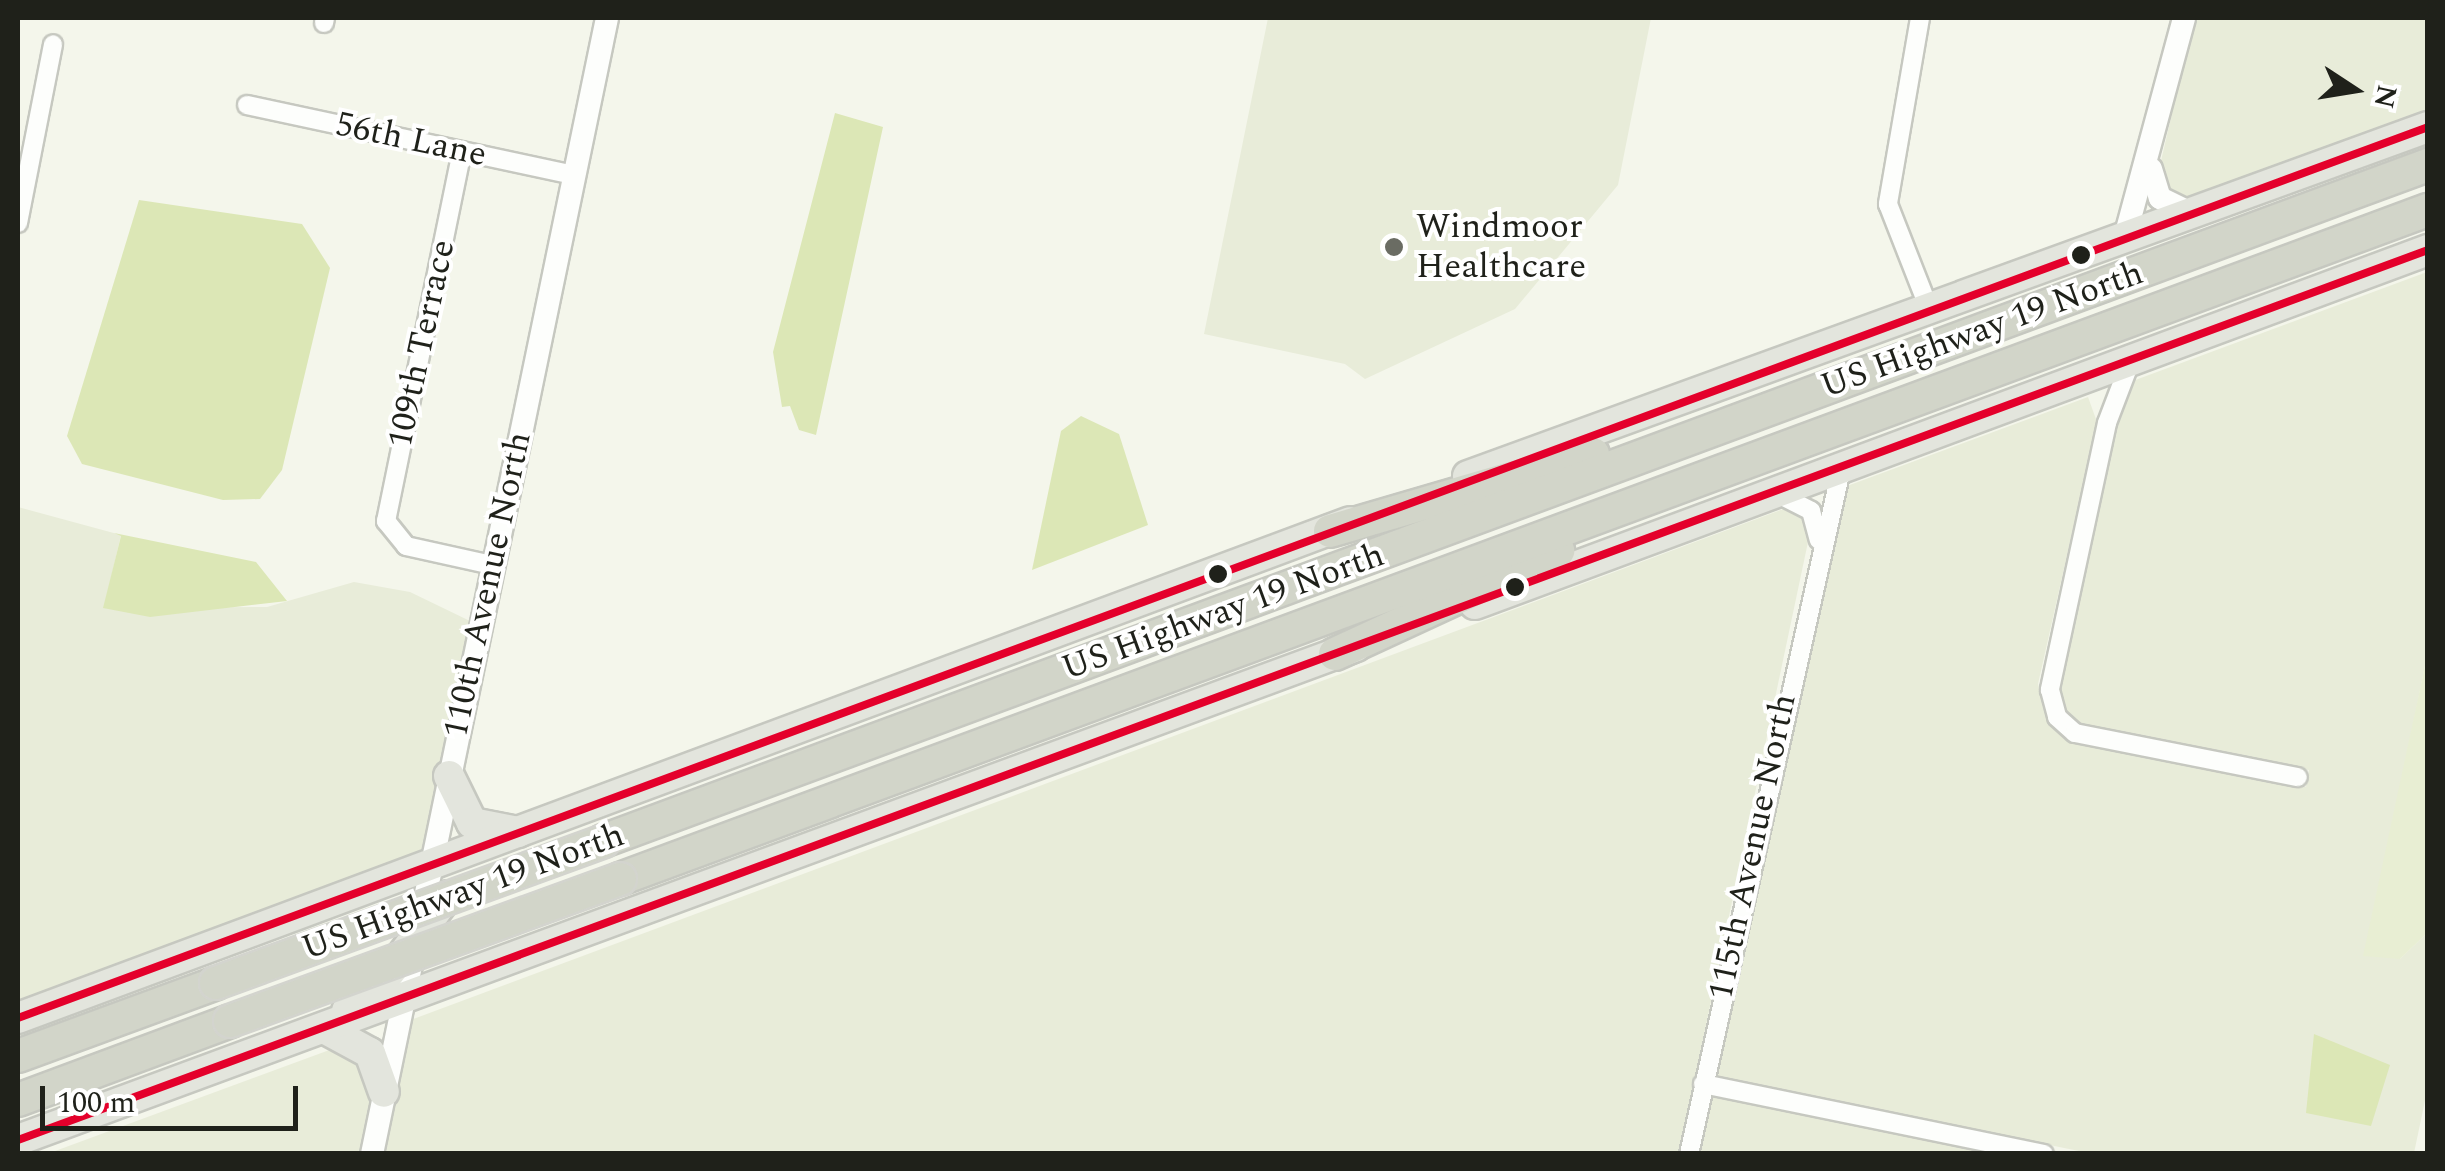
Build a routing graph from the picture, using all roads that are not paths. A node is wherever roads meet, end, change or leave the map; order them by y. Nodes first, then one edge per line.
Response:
1 (607, 18) edge
2 (1920, 18) edge
3 (2184, 18) edge
4 (53, 44) dead end
5 (247, 106) dead end
6 (2428, 127) edge
7 (462, 151) junction
8 (2151, 160) junction
9 (2428, 165) edge
10 (574, 174) junction
11 (2428, 210) edge
12 (2191, 214) junction
13 (18, 223) edge
14 (2125, 237) junction
15 (2428, 250) edge
16 (1930, 311) junction
17 (2131, 360) junction
18 (2072, 381) junction
19 (1796, 400) junction
20 (2107, 424) junction
21 (1841, 470) junction
22 (1716, 473) junction
23 (1778, 494) junction
24 (1330, 531) junction
25 (1819, 540) junction
26 (492, 565) junction
27 (1335, 654) junction
28 (449, 776) junction
29 (2298, 777) dead end
30 (557, 817) junction
31 (521, 832) junction
32 (428, 867) junction
33 (310, 910) junction
34 (616, 920) junction
35 (416, 933) junction
36 (207, 947) junction
37 (527, 953) junction
38 (402, 1001) junction
39 (18, 1018) edge
40 (324, 1028) junction
41 (284, 1041) junction
42 (18, 1056) edge
43 (1703, 1084) junction
44 (384, 1092) junction
45 (18, 1100) edge
46 (18, 1140) edge
47 (372, 1154) edge
48 (1688, 1154) edge
49 (2044, 1154) edge

1 - 10 street, 110th Avenue North
2 - 16 street
3 - 8 street
4 - 13 street
5 - 7 street, 56th Lane
6 - 12 main road
7 - 10 street, 56th Lane
7 - 26 street, 109th Terrace
8 - 12 street
8 - 14 street
9 - 19 highway, US Highway 19 North
10 - 26 street, 110th Avenue North
11 - 22 highway, US Highway 19 North
12 - 14 main road
14 - 16 main road
15 - 17 main road
16 - 24 main road
17 - 18 main road
17 - 20 street
18 - 20 street
18 - 21 main road
19 - 24 highway
19 - 42 highway, US Highway 19 North, bridge
20 - 29 street
21 - 23 main road
21 - 25 street, 115th Avenue North
22 - 27 highway
22 - 45 highway, US Highway 19 North, bridge
23 - 25 street
23 - 27 main road
24 - 30 main road
25 - 43 street, 115th Avenue North
26 - 28 street, 110th Avenue North
27 - 34 main road
28 - 31 main road
28 - 32 street, 110th Avenue North
30 - 31 main road
30 - 34 main road
31 - 32 main road
31 - 35 main road
32 - 33 main road
32 - 35 street, 110th Avenue North
33 - 35 main road
33 - 36 main road
34 - 37 main road
35 - 37 main road
35 - 38 street, 110th Avenue North
35 - 40 main road
36 - 39 main road
36 - 41 main road
37 - 38 main road
38 - 40 main road
38 - 44 street, 110th Avenue North
40 - 41 main road
40 - 44 main road
41 - 46 main road
43 - 48 street, 115th Avenue North
43 - 49 street
44 - 47 street, 110th Avenue North

